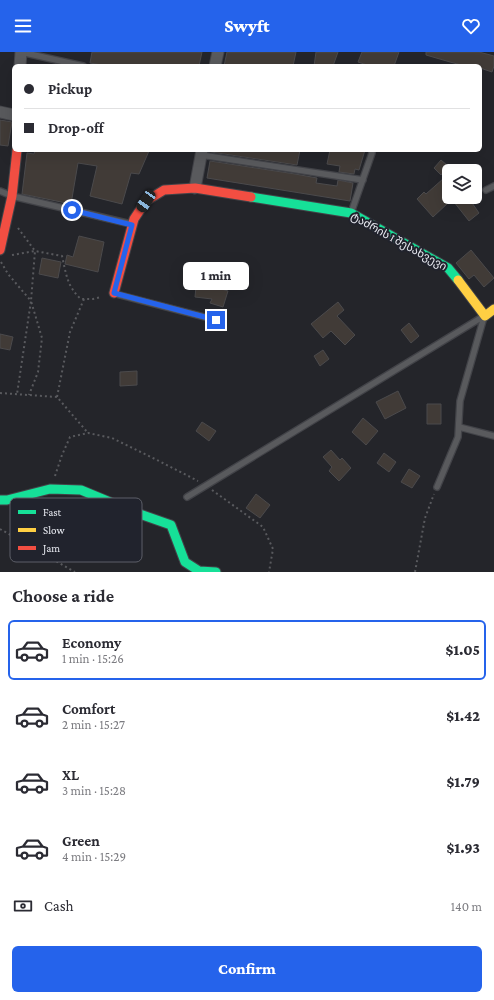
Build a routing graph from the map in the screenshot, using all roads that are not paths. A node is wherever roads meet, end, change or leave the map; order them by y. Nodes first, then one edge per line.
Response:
1 (21, 52) edge
2 (218, 52) edge
3 (20, 64) edge
4 (74, 64) edge
5 (215, 64) edge
6 (0, 112) edge
7 (12, 115) edge
8 (17, 152) edge
9 (201, 153) edge
10 (372, 153) dead end
11 (362, 180) junction
12 (494, 186) edge
13 (196, 188) junction
14 (0, 190) edge
15 (486, 190) dead end
16 (12, 196) junction
17 (351, 213) junction
18 (132, 225) junction
19 (3, 253) edge
20 (114, 293) joint
21 (494, 309) edge
22 (485, 316) junction
23 (216, 320) dead end
24 (459, 427) junction
25 (494, 436) edge
26 (437, 487) road end
27 (187, 497) dead end
28 (15, 498) edge
29 (100, 498) edge
30 (10, 499) edge
31 (0, 500) edge
32 (142, 515) edge
33 (216, 572) edge

1 - 3 street
1 - 4 lane
2 - 5 street
6 - 7 street
8 - 16 street
9 - 11 lane
9 - 13 street
10 - 11 lane
11 - 17 lane
12 - 15 lane
13 - 17 street, ტაძრის I შესახვევი
13 - 18 street, ტაძრის I შესახვევი
14 - 16 lane
16 - 18 lane
16 - 19 street
17 - 22 street, ტაძრის I შესახვევი
18 - 20 street, ტაძრის I შესახვევი
20 - 23 lane
21 - 22 street
22 - 24 lane
22 - 27 lane
24 - 25 lane
24 - 26 lane
28 - 29 street
30 - 31 street
32 - 33 street

